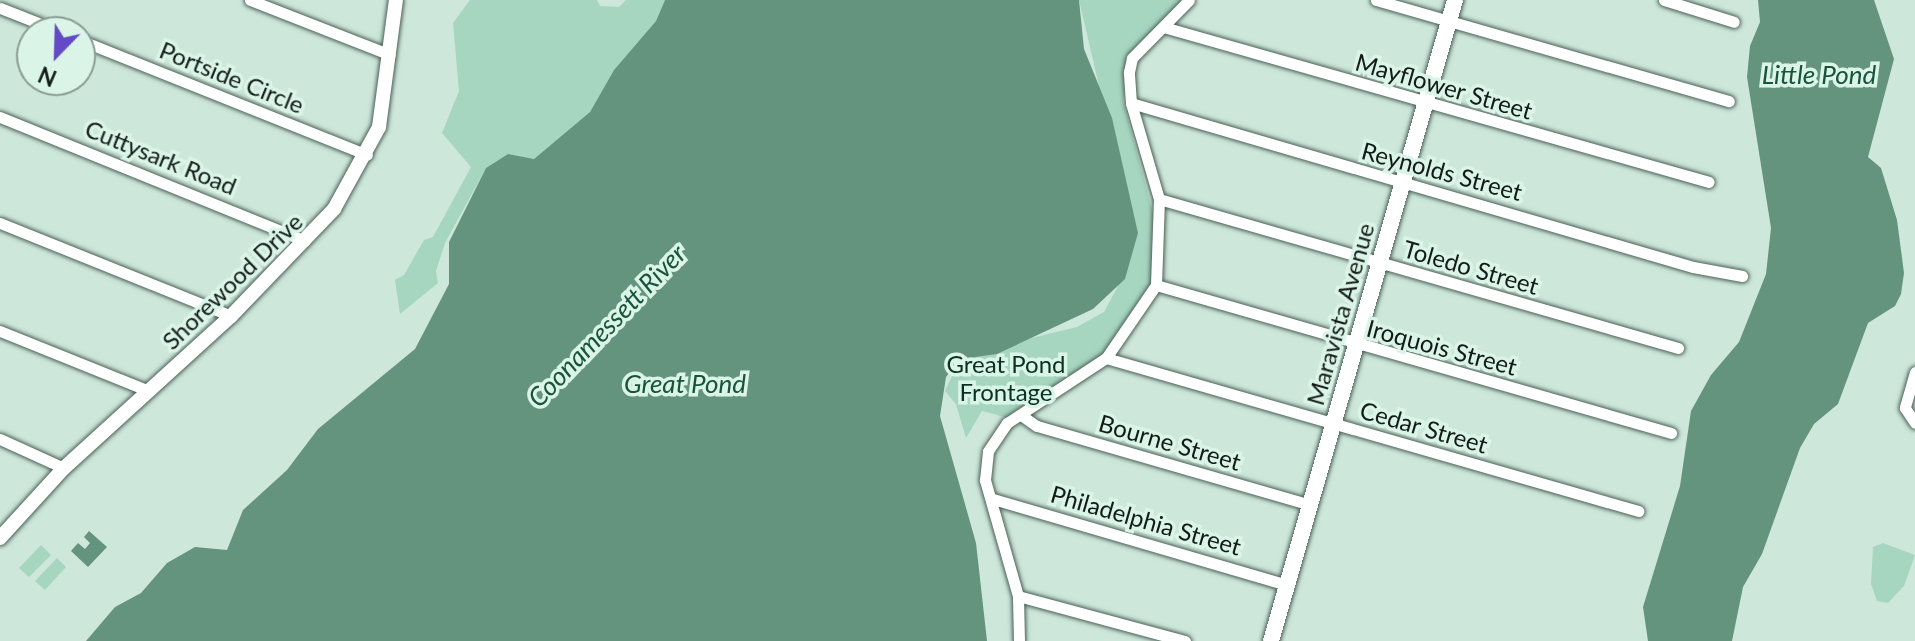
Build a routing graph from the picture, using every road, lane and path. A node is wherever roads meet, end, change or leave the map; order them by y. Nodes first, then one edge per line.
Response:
1 (250, 0) edge
2 (396, 0) edge
3 (1189, 0) edge
4 (1376, 0) edge
5 (1455, 0) edge
6 (1664, 0) edge
7 (0, 8) edge
8 (20, 16) edge
9 (1734, 22) dead end
10 (1448, 23) junction
11 (1167, 28) junction
12 (96, 46) edge
13 (390, 55) junction
14 (1729, 101) dead end
15 (1131, 103) junction
16 (1424, 104) junction
17 (0, 117) edge
18 (367, 155) junction
19 (1709, 182) dead end
20 (1402, 184) junction
21 (1159, 199) junction
22 (0, 223) edge
23 (305, 241) junction
24 (1379, 264) junction
25 (1742, 276) dead end
26 (1156, 285) junction
27 (231, 316) junction
28 (0, 331) edge
29 (1355, 346) junction
30 (1678, 348) dead end
31 (1106, 358) junction
32 (1915, 372) edge
33 (149, 391) junction
34 (1021, 415) junction
35 (1914, 423) edge
36 (1333, 425) junction
37 (1671, 433) dead end
38 (0, 439) edge
39 (64, 468) junction
40 (993, 499) junction
41 (1310, 505) junction
42 (1638, 511) dead end
43 (0, 538) edge
44 (1287, 585) junction
45 (1018, 596) junction
46 (1019, 641) edge
47 (1185, 641) edge
48 (1271, 641) edge

1 - 13 street
2 - 13 street, Shorewood Drive
3 - 11 street
4 - 10 street
5 - 10 main road, Maravista Avenue
6 - 9 street
7 - 8 street
10 - 14 street
10 - 16 main road, Maravista Avenue
11 - 15 street
11 - 16 street, Mayflower Street
12 - 18 street, Portside Circle
13 - 18 street, Shorewood Drive
15 - 20 street, Reynolds Street
15 - 21 street
16 - 19 street, Mayflower Street
16 - 20 main road, Maravista Avenue
17 - 23 street, Cuttysark Road
18 - 23 street, Shorewood Drive
20 - 24 main road, Maravista Avenue
20 - 25 street, Reynolds Street
21 - 24 street, Toledo Street
21 - 26 street
22 - 27 street
23 - 27 street, Shorewood Drive
24 - 29 main road, Maravista Avenue
24 - 30 street, Toledo Street
26 - 29 street, Iroquois Street
26 - 31 street
27 - 33 street, Shorewood Drive
28 - 33 street
29 - 36 main road, Maravista Avenue
29 - 37 street, Iroquois Street
31 - 34 street
31 - 36 street, Cedar Street
32 - 35 street
33 - 39 street, Shorewood Drive
34 - 40 street
34 - 41 street, Bourne Street
36 - 41 main road, Maravista Avenue
36 - 42 street, Cedar Street
38 - 39 street
39 - 43 street, Shorewood Drive
40 - 44 street, Philadelphia Street
40 - 45 street
41 - 44 main road, Maravista Avenue
44 - 48 main road, Maravista Avenue
45 - 46 street
45 - 47 street

